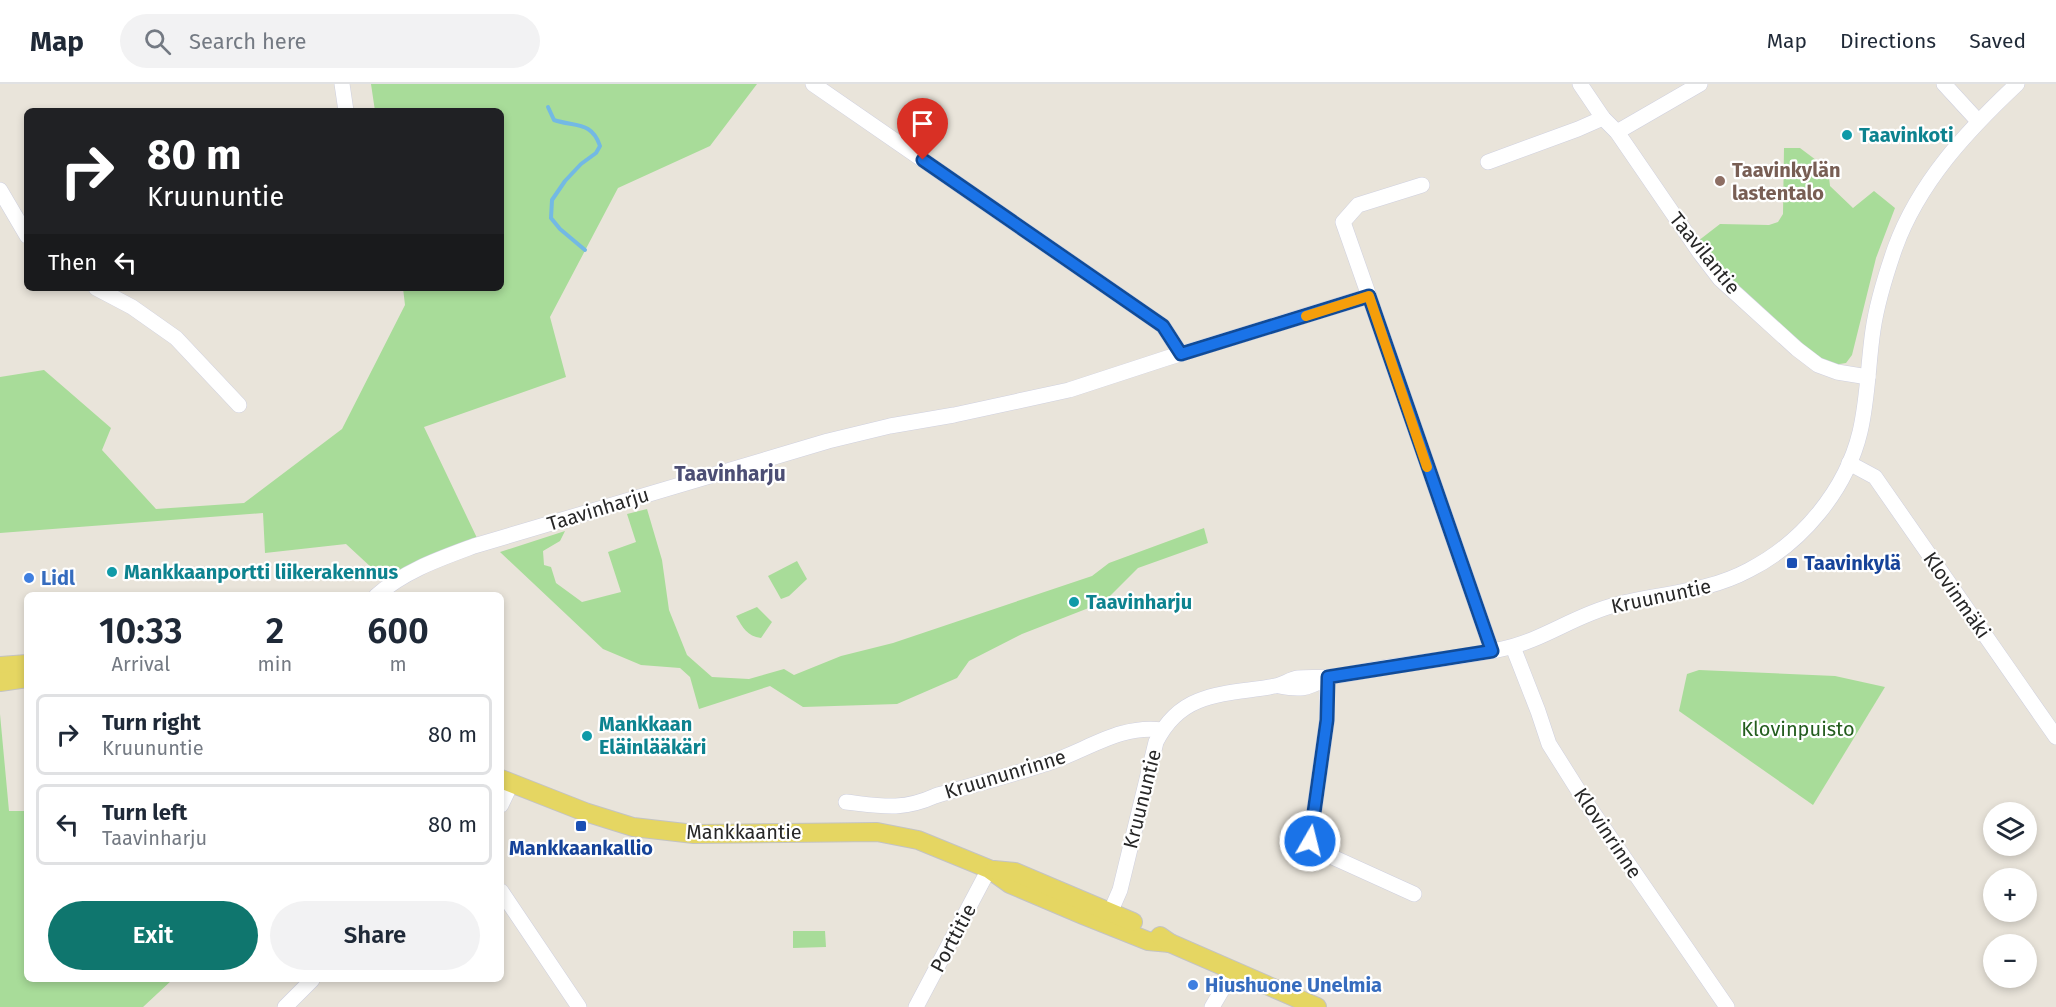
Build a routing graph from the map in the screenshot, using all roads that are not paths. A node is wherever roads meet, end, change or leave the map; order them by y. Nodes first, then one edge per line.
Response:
1 (342, 84) edge
2 (813, 84) edge
3 (1580, 84) edge
4 (1700, 84) edge
5 (1944, 84) edge
6 (2017, 84) edge
7 (346, 108) edge
8 (1603, 118) junction
9 (1978, 121) junction
10 (1617, 132) junction
11 (1488, 162) dead end
12 (1422, 185) dead end
13 (0, 190) edge
14 (24, 231) edge
15 (102, 291) edge
16 (1369, 296) junction
17 (1181, 354) junction
18 (1868, 377) junction
19 (238, 405) dead end
20 (1849, 463) junction
21 (381, 592) edge
22 (1513, 647) junction
23 (1492, 651) junction
24 (24, 664) edge
25 (0, 666) edge
26 (1328, 677) junction
27 (24, 678) edge
28 (0, 682) edge
29 (1162, 730) junction
30 (2056, 737) edge
31 (506, 782) edge
32 (846, 802) dead end
33 (989, 869) junction
34 (1414, 894) dead end
35 (504, 895) edge
36 (1108, 918) junction
37 (1230, 969) junction
38 (310, 982) edge
39 (285, 1007) edge
40 (579, 1007) edge
41 (916, 1007) edge
42 (1212, 1007) edge
43 (1317, 1007) edge
44 (1727, 1007) edge

1 - 7 street
2 - 17 street
3 - 8 street, Taavilantie
4 - 10 street
5 - 9 street
6 - 9 street, Kruununtie
8 - 10 street, Taavilantie
8 - 11 street
9 - 18 street, Kruununtie
10 - 18 street, Taavilantie
12 - 16 street
13 - 14 street
15 - 19 street
16 - 17 street, Taavinharju
16 - 23 street
17 - 21 street, Taavinharju
18 - 20 street, Kruununtie
20 - 22 street, Kruununtie
20 - 30 street, Klovinmäki
22 - 23 street, Kruununtie
22 - 44 street, Klovinrinne
23 - 26 street, Kruununtie
24 - 25 main road
26 - 29 street, Kruununtie
26 - 34 street
27 - 28 main road
29 - 32 street, Kruununrinne
29 - 36 street, Kruununtie
31 - 33 main road, Mankkaantie
33 - 36 main road, Mankkaantie
33 - 41 street, Porttitie
35 - 40 street
36 - 37 main road, Mankkaantie
37 - 42 street
37 - 43 main road, Mankkaantie
38 - 39 street

